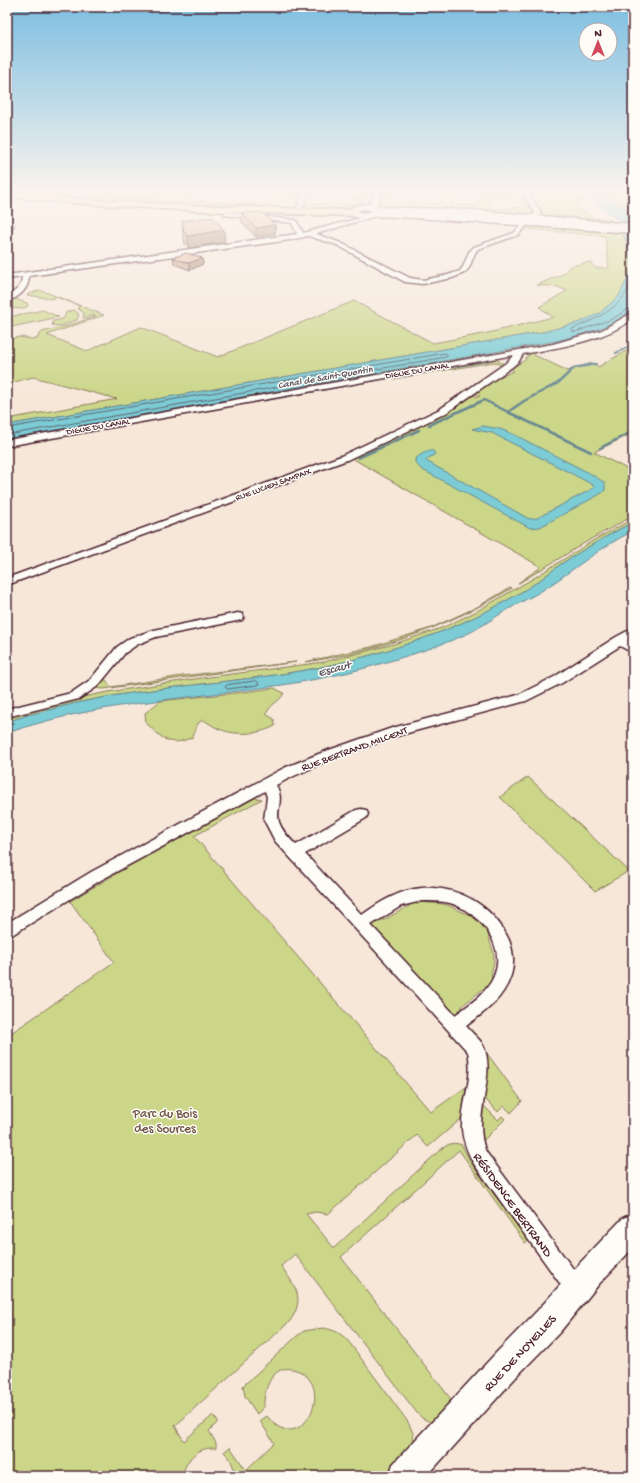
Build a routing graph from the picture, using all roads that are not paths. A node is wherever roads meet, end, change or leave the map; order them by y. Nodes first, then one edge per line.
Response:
1 (130, 260) edge
2 (370, 260) edge
3 (469, 260) edge
4 (25, 275) junction
5 (7, 277) edge
6 (7, 299) edge
7 (633, 316) edge
8 (520, 352) junction
9 (7, 443) edge
10 (7, 582) edge
11 (238, 617) dead end
12 (633, 632) edge
13 (620, 640) junction
14 (633, 649) edge
15 (7, 713) edge
16 (268, 784) junction
17 (361, 814) dead end
18 (295, 852) junction
19 (361, 924) junction
20 (7, 931) edge
21 (455, 1025) junction
22 (633, 1228) edge
23 (576, 1289) junction
24 (405, 1476) edge

1 - 4 street
2 - 3 street
4 - 5 street
4 - 6 street
7 - 8 street, DIGUE DU CANAL
8 - 9 street, DIGUE DU CANAL
8 - 10 street, RUE LUCIEN SAMPAIX
11 - 15 street
12 - 13 street, RUE BERTRAND MILCENT
13 - 14 street
13 - 16 street, RUE BERTRAND MILCENT
16 - 18 street, RÉSIDENCE BERTRAND
16 - 20 street, RUE BERTRAND MILCENT
17 - 18 street
18 - 19 street, RÉSIDENCE BERTRAND
19 - 21 street, RÉSIDENCE BERTRAND
19 - 21 street
21 - 23 street, RÉSIDENCE BERTRAND
22 - 23 main road, RUE DE NOYELLES
23 - 24 main road, RUE DE NOYELLES

